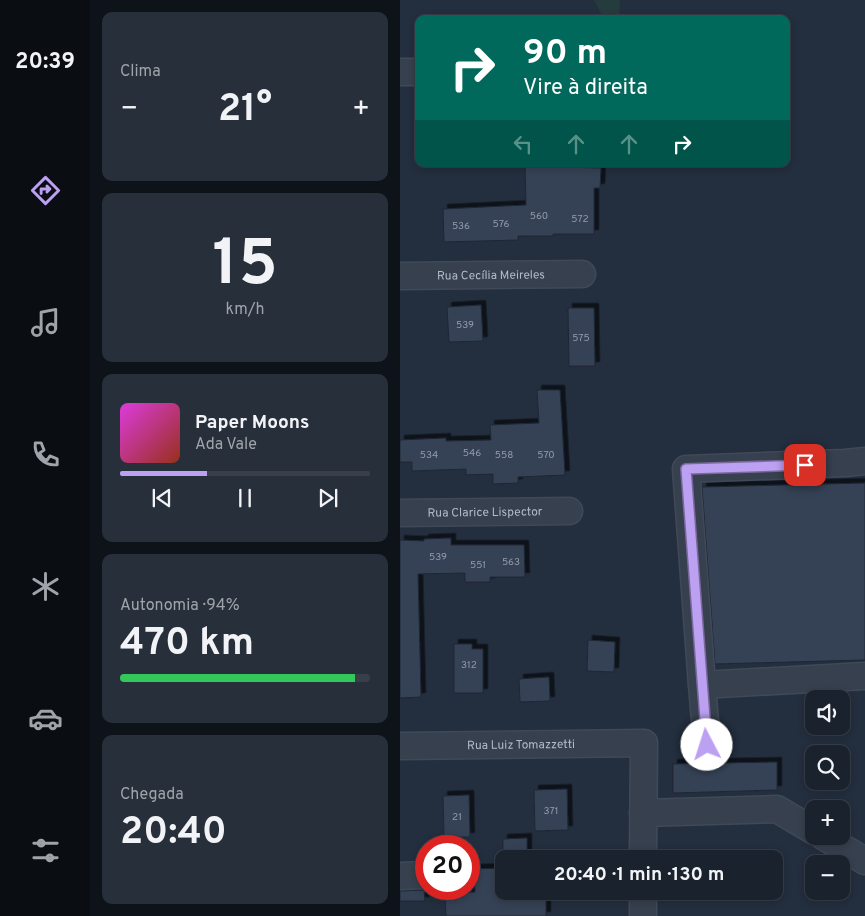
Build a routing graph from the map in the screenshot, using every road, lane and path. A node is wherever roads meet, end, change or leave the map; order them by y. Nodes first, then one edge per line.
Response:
1 (400, 72) edge
2 (415, 72) edge
3 (582, 274) dead end
4 (400, 276) edge
5 (865, 460) edge
6 (569, 511) dead end
7 (400, 513) edge
8 (865, 676) edge
9 (702, 685) junction
10 (707, 745) dead end
11 (400, 746) edge
12 (643, 813) junction
13 (805, 826) edge
14 (838, 845) edge
15 (643, 850) edge
16 (865, 861) edge
17 (415, 875) edge
18 (400, 876) edge
19 (643, 900) edge
20 (643, 916) edge

1 - 2 street
3 - 4 street, Rua Cecília Meireles
5 - 9 street
6 - 7 street, Rua Clarice Lispector
8 - 9 street
9 - 10 street
11 - 12 street, Rua Luiz Tomazzetti
12 - 13 street
12 - 15 street
14 - 16 street
17 - 18 street
19 - 20 street

